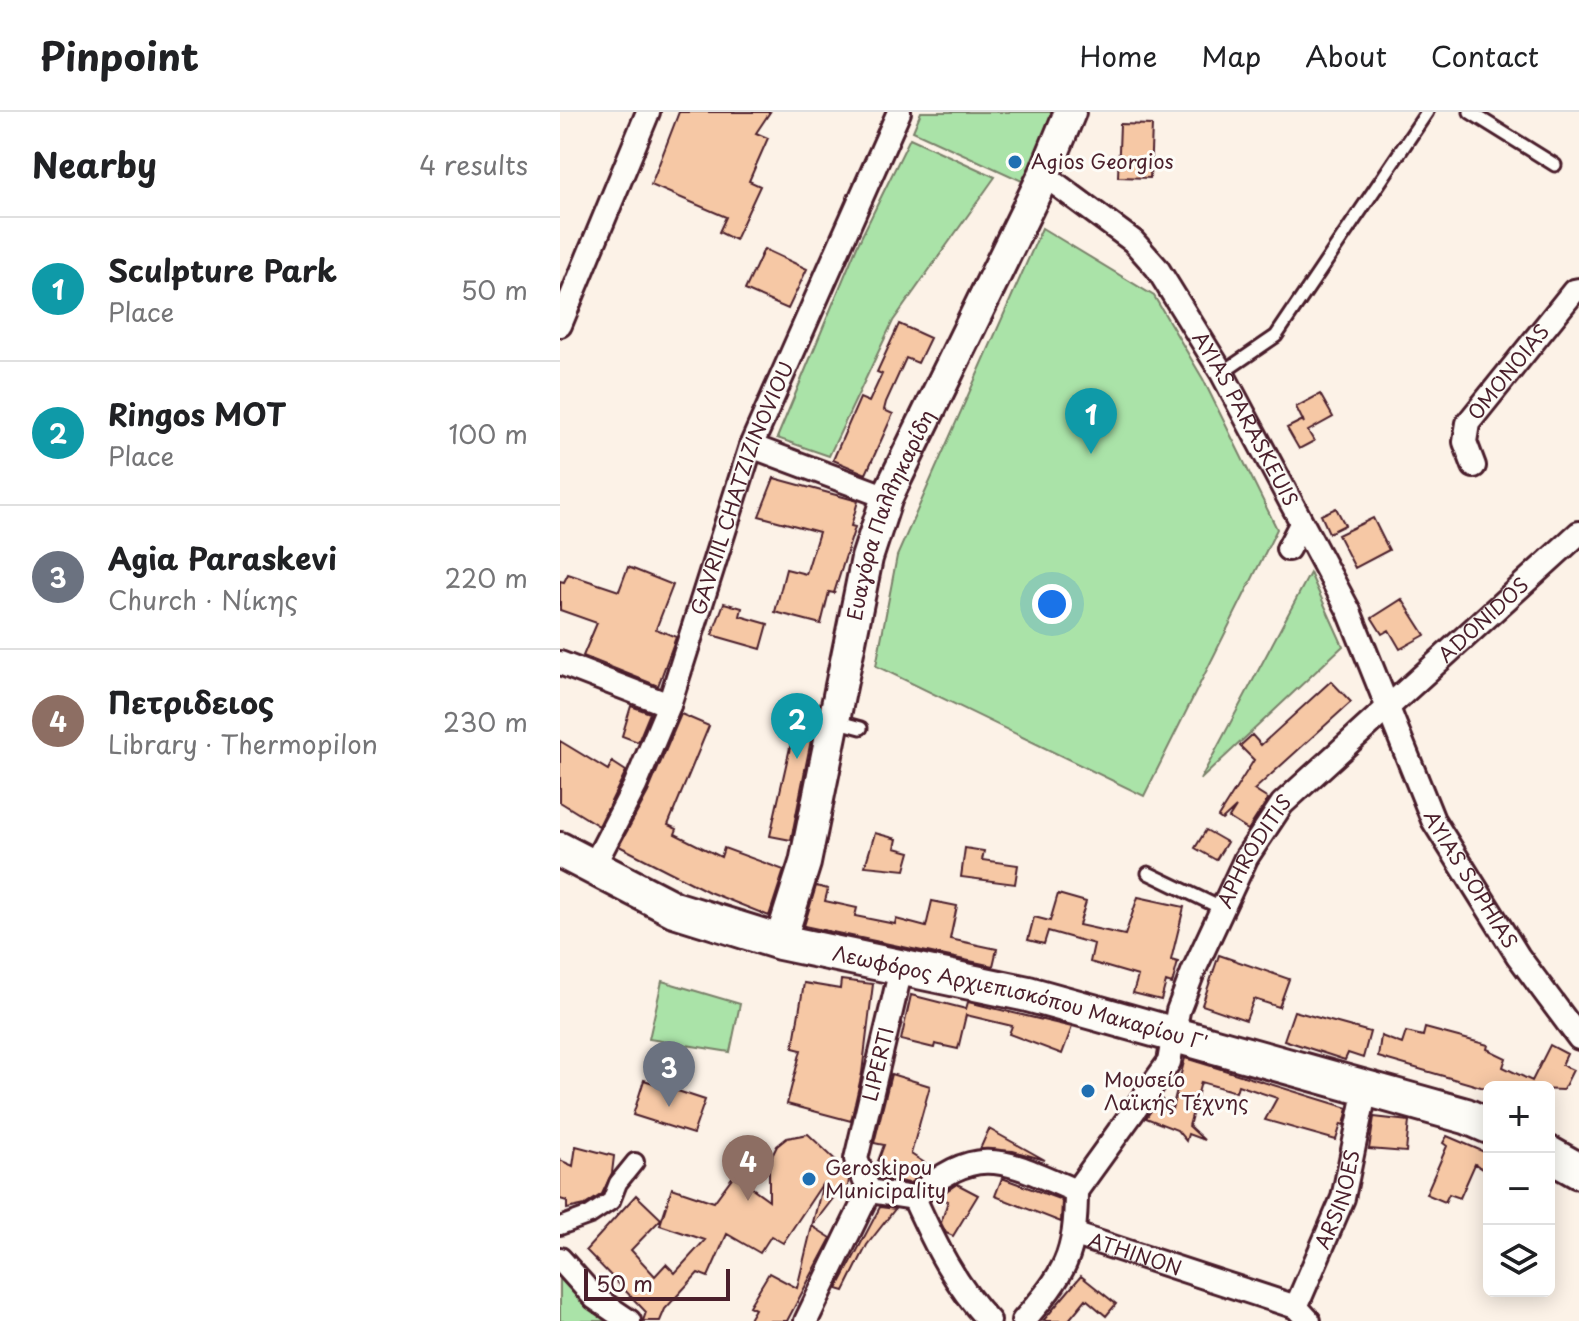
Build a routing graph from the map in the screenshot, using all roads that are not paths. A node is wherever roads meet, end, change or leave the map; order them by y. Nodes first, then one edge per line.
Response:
1 (648, 112) edge
2 (899, 112) edge
3 (1070, 112) edge
4 (1427, 112) edge
5 (1470, 112) edge
6 (1555, 165) dead end
7 (1044, 175) junction
8 (1579, 290) edge
9 (565, 299) edge
10 (560, 325) edge
11 (1222, 373) junction
12 (751, 446) junction
13 (1474, 466) dead end
14 (887, 497) junction
15 (1301, 524) junction
16 (1579, 533) edge
17 (1288, 549) dead end
18 (560, 663) edge
19 (669, 705) junction
20 (1389, 705) junction
21 (560, 850) edge
22 (593, 867) junction
23 (1148, 873) dead end
24 (1223, 909) junction
25 (780, 942) junction
26 (901, 969) junction
27 (1175, 1033) junction
28 (1579, 1038) edge
29 (1366, 1088) junction
30 (1483, 1123) edge
31 (1555, 1157) edge
32 (635, 1162) dead end
33 (1579, 1171) edge
34 (869, 1191) junction
35 (1076, 1191) junction
36 (914, 1198) junction
37 (560, 1226) edge
38 (1076, 1235) junction
39 (560, 1259) edge
40 (1304, 1317) edge
41 (629, 1321) edge
42 (806, 1321) edge
43 (989, 1321) edge
44 (1023, 1321) edge

1 - 9 street
2 - 12 street, GAVRIIL CHATZIZINOVIOU
3 - 7 main road, Ευαγόρα Παλληκαρίδη
4 - 11 lane
5 - 6 lane
7 - 11 street, AYIAS PARASKEUIS
7 - 14 main road, Ευαγόρα Παλληκαρίδη
8 - 13 street, OMONOIAS
9 - 10 street
11 - 15 street, AYIAS PARASKEUIS
12 - 14 street
12 - 19 street, GAVRIIL CHATZIZINOVIOU
14 - 25 main road, Ευαγόρα Παλληκαρίδη
15 - 17 street
15 - 20 street, AYIAS PARASKEUIS
16 - 20 street, ADONIDOS
18 - 19 street
19 - 22 street, GAVRIIL CHATZIZINOVIOU
20 - 24 street, APHRODITIS
20 - 28 street, AYIAS SOPHIAS
21 - 22 main road, Λεωφόρος Αρχιεπισκόπου Μακαρίου Γ'
22 - 25 main road, Λεωφόρος Αρχιεπισκόπου Μακαρίου Γ'
23 - 24 lane
24 - 27 street, APHRODITIS
25 - 26 main road, Λεωφόρος Αρχιεπισκόπου Μακαρίου Γ'
26 - 27 main road, Λεωφόρος Αρχιεπισκόπου Μακαρίου Γ'
26 - 34 street, LIPERTI
27 - 29 main road, Λεωφόρος Αρχιεπισκόπου Μακαρίου Γ'
27 - 35 street, APHRODITIS
29 - 30 main road, Λεωφόρος Αρχιεπισκόπου Μακαρίου Γ'
29 - 40 street, ARSINOES
31 - 33 main road
32 - 37 street
34 - 36 street
34 - 42 street
35 - 36 street
35 - 38 street, ATHINON
36 - 43 street
38 - 40 street, ATHINON
38 - 44 street
39 - 41 street

